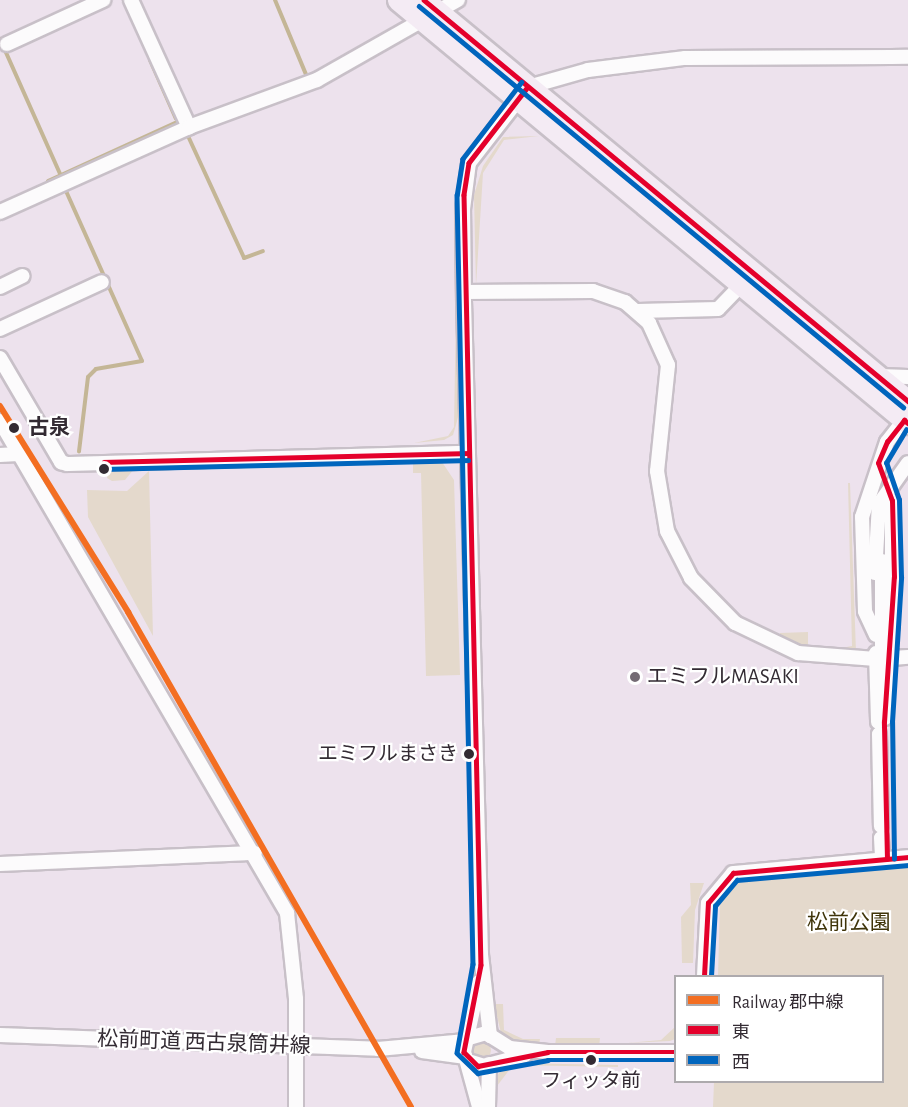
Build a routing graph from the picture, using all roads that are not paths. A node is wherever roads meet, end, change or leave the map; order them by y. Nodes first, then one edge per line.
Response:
1 (103, 0) edge
2 (131, 0) edge
3 (398, 0) edge
4 (458, 0) edge
5 (430, 12) edge
6 (7, 44) dead end
7 (908, 57) edge
8 (523, 93) junction
9 (189, 127) junction
10 (0, 212) edge
11 (23, 276) dead end
12 (102, 282) dead end
13 (741, 285) junction
14 (0, 287) edge
15 (464, 292) junction
16 (638, 311) junction
17 (0, 329) edge
18 (0, 358) edge
19 (879, 376) junction
20 (13, 377) junction
21 (908, 377) edge
22 (0, 385) edge
23 (907, 415) edge
24 (0, 421) edge
25 (468, 453) junction
26 (18, 454) junction
27 (0, 456) edge
28 (908, 463) edge
29 (891, 501) dead end
30 (877, 533) junction
31 (882, 561) junction
32 (876, 635) junction
33 (891, 637) junction
34 (908, 657) edge
35 (892, 658) junction
36 (876, 659) junction
37 (881, 728) junction
38 (255, 853) junction
39 (908, 858) edge
40 (885, 859) junction
41 (0, 864) edge
42 (482, 965) junction
43 (704, 975) edge
44 (0, 1035) edge
45 (492, 1038) junction
46 (467, 1039) junction
47 (296, 1047) junction
48 (408, 1048) junction
49 (548, 1052) junction
50 (674, 1052) edge
51 (467, 1059) junction
52 (491, 1063) junction
53 (296, 1107) edge
54 (479, 1107) edge
55 (488, 1107) edge

1 - 6 street
2 - 9 street
3 - 5 highway
4 - 5 street
5 - 8 highway
5 - 9 street
7 - 8 street
8 - 13 highway
8 - 15 street
8 - 19 highway
9 - 10 street
11 - 14 street
12 - 17 street
13 - 16 street
13 - 23 highway
15 - 16 street
15 - 25 street
16 - 36 street
18 - 20 street
19 - 21 street
19 - 23 highway
20 - 22 street
20 - 25 street
23 - 32 street
24 - 26 street
25 - 42 street
26 - 27 street
26 - 38 street
28 - 30 street
29 - 33 street
30 - 31 street
30 - 32 street
31 - 33 street
31 - 36 street
32 - 36 street
33 - 35 street
34 - 35 street
35 - 37 street
36 - 37 street
37 - 40 street
38 - 41 street
38 - 47 street
39 - 40 street
40 - 43 street
42 - 45 street
42 - 46 street
44 - 47 street, 松前町道 西古泉筒井線
45 - 46 street, 松前町道 西古泉筒井線
45 - 49 street, 松前町道 西古泉筒井線
45 - 52 street
46 - 48 street, 松前町道 西古泉筒井線
46 - 51 street
47 - 48 street, 松前町道 西古泉筒井線
47 - 53 street
48 - 51 street, 松前町道 西古泉筒井線
49 - 50 street
49 - 52 street
51 - 52 street, 松前町道 西古泉筒井線
51 - 54 street
52 - 55 street

